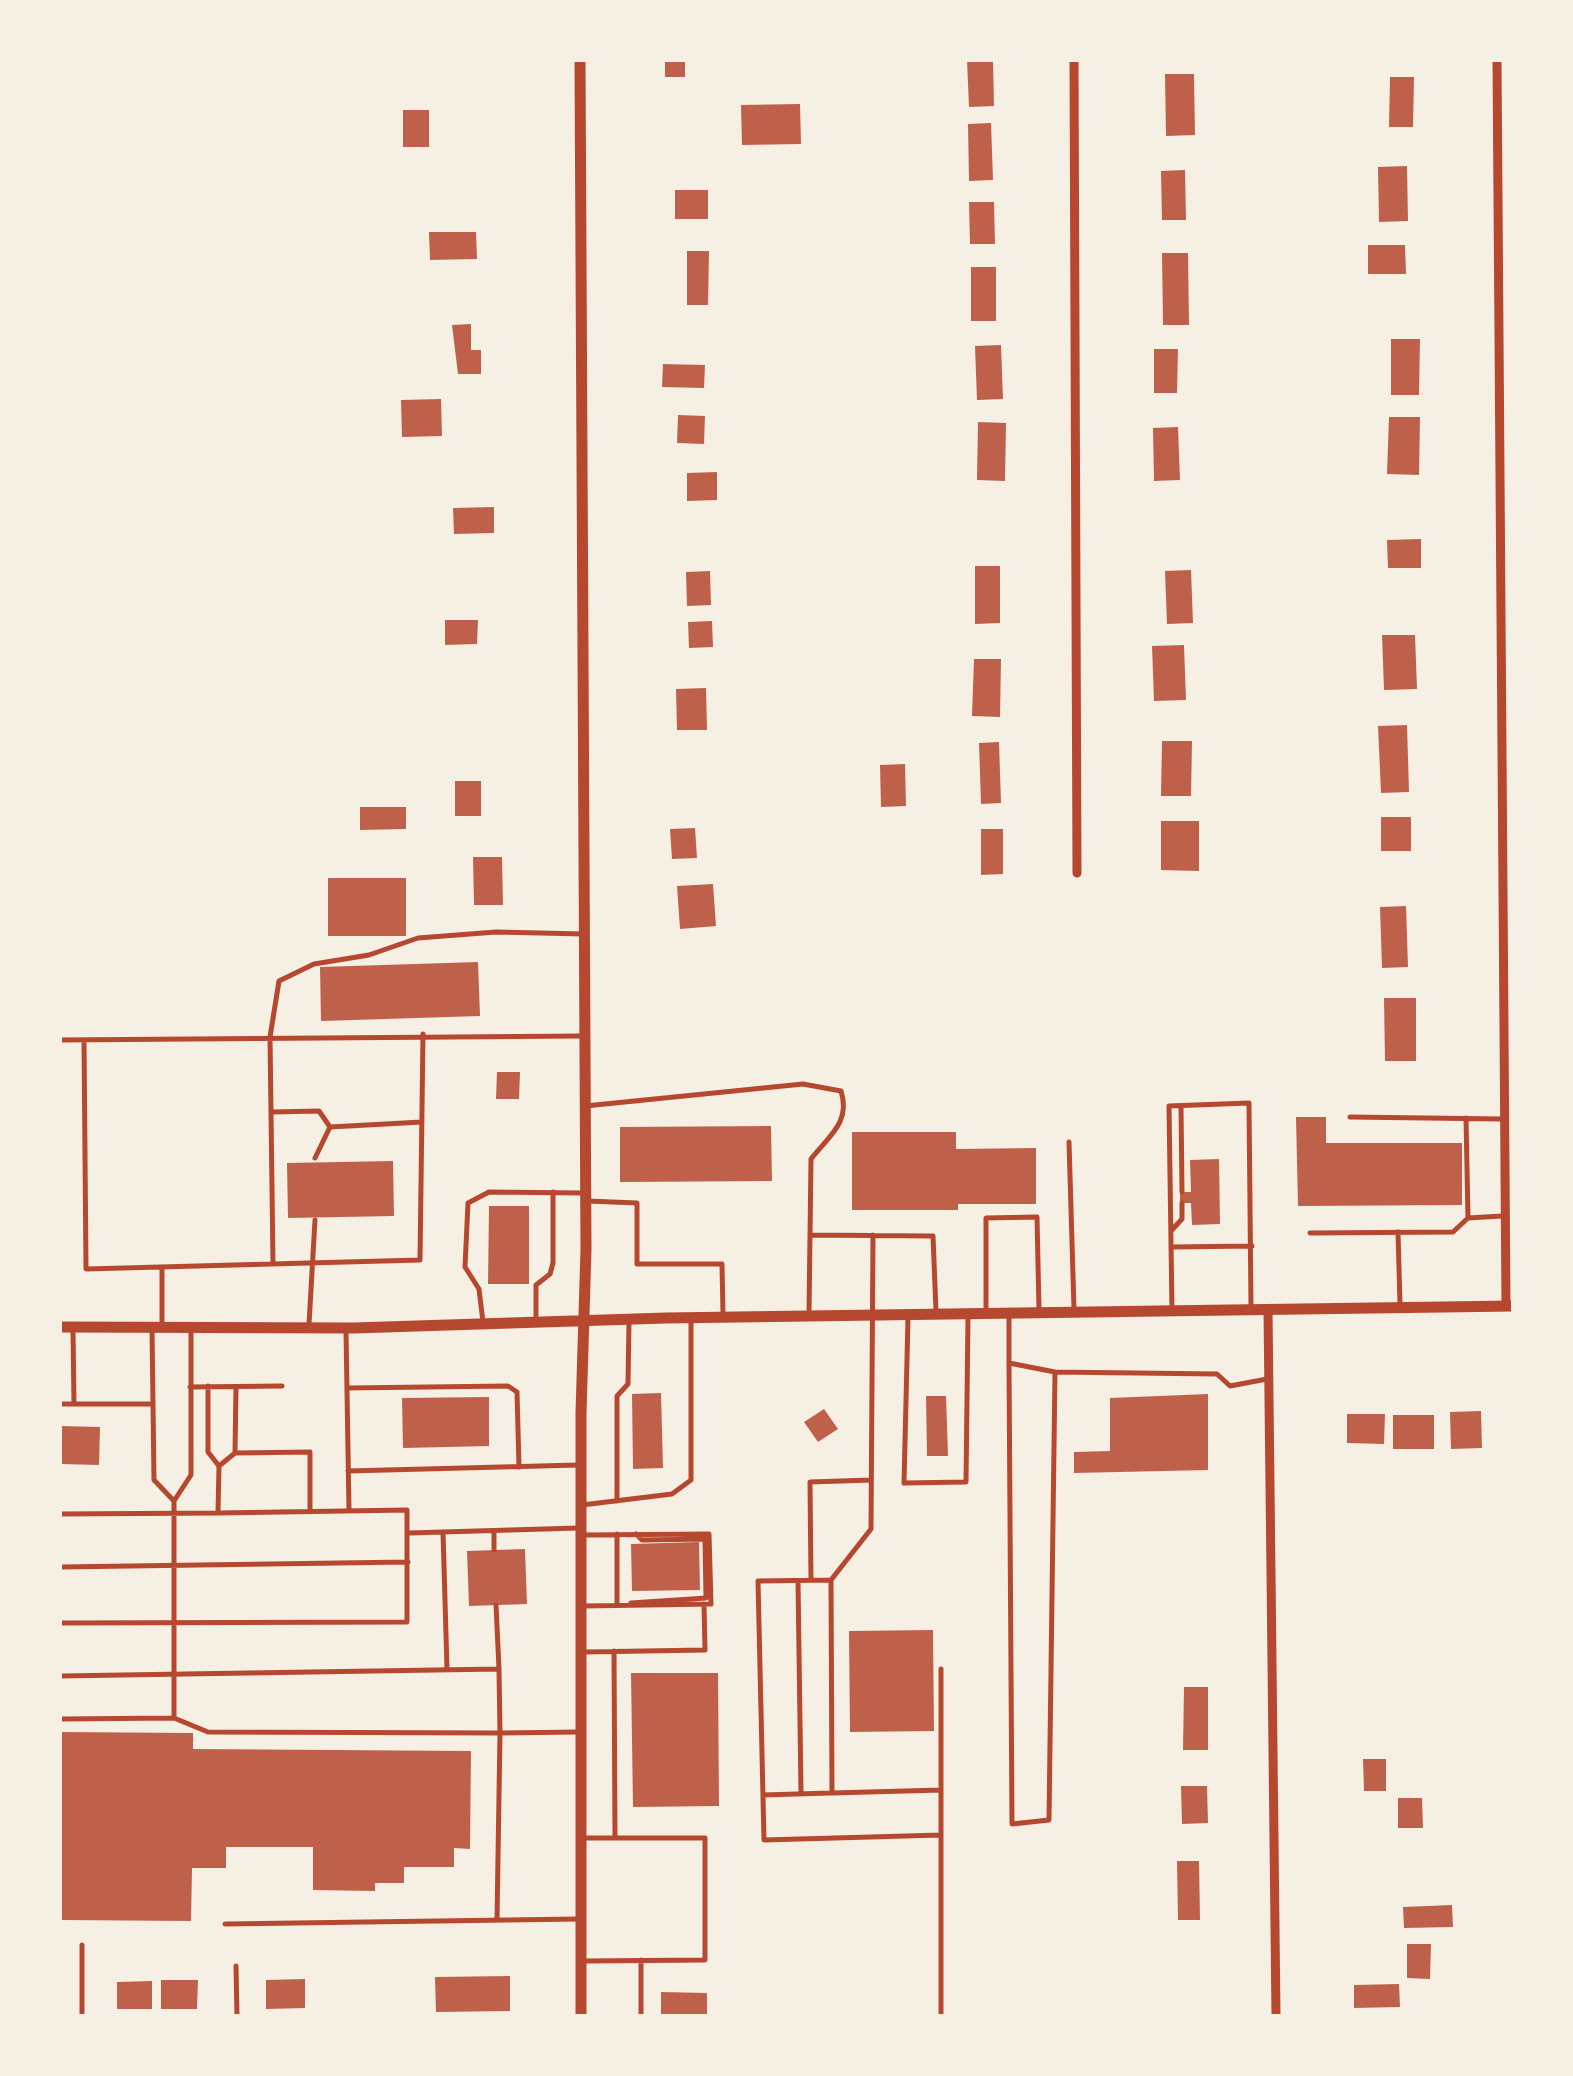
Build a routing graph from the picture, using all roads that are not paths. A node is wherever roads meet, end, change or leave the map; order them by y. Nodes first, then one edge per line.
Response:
1 (580, 60) edge
2 (1074, 60) edge
3 (1497, 60) edge
4 (1077, 874) dead end
5 (585, 934) junction
6 (423, 1034) junction
7 (585, 1036) junction
8 (270, 1037) junction
9 (60, 1040) edge
10 (84, 1040) junction
11 (586, 1106) junction
12 (1182, 1106) junction
13 (272, 1112) junction
14 (1350, 1116) dead end
15 (1466, 1118) junction
16 (1502, 1118) junction
17 (422, 1122) junction
18 (330, 1126) junction
19 (1068, 1142) dead end
20 (316, 1158) dead end
21 (554, 1192) junction
22 (1182, 1192) dead end
23 (586, 1197) junction
24 (1182, 1204) dead end
25 (1502, 1216) junction
26 (1468, 1218) junction
27 (315, 1220) dead end
28 (1170, 1232) junction
29 (1398, 1232) junction
30 (1310, 1233) dead end
31 (810, 1235) junction
32 (874, 1236) junction
33 (1252, 1246) junction
34 (1171, 1247) junction
35 (313, 1263) junction
36 (274, 1264) junction
37 (162, 1267) junction
38 (1509, 1306) edge
39 (1400, 1308) junction
40 (1268, 1309) junction
41 (1251, 1310) junction
42 (1172, 1311) junction
43 (1074, 1312) junction
44 (1009, 1313) junction
45 (1039, 1313) junction
46 (908, 1314) junction
47 (936, 1314) junction
48 (968, 1314) junction
49 (986, 1314) junction
50 (874, 1315) junction
51 (808, 1316) junction
52 (723, 1317) junction
53 (691, 1318) junction
54 (628, 1320) junction
55 (584, 1322) junction
56 (536, 1324) junction
57 (157, 1326) junction
58 (191, 1326) junction
59 (484, 1326) junction
60 (66, 1327) edge
61 (309, 1327) junction
62 (346, 1328) junction
63 (1009, 1363) junction
64 (1054, 1372) junction
65 (1267, 1379) junction
66 (208, 1386) junction
67 (236, 1386) junction
68 (282, 1386) dead end
69 (190, 1387) junction
70 (347, 1388) junction
71 (60, 1404) edge
72 (74, 1404) junction
73 (153, 1404) junction
74 (236, 1453) junction
75 (581, 1465) junction
76 (219, 1466) junction
77 (518, 1467) junction
78 (348, 1470) junction
79 (871, 1480) junction
80 (616, 1501) junction
81 (174, 1502) junction
82 (581, 1505) junction
83 (349, 1511) junction
84 (218, 1512) junction
85 (310, 1512) junction
86 (174, 1513) junction
87 (60, 1514) edge
88 (494, 1531) junction
89 (581, 1531) junction
90 (443, 1532) junction
91 (408, 1533) junction
92 (618, 1534) junction
93 (636, 1534) junction
94 (494, 1550) dead end
95 (408, 1562) junction
96 (60, 1566) edge
97 (174, 1568) junction
98 (812, 1580) junction
99 (831, 1580) junction
100 (798, 1581) junction
101 (704, 1604) junction
102 (496, 1605) dead end
103 (629, 1605) junction
104 (581, 1606) junction
105 (617, 1606) junction
106 (60, 1622) edge
107 (174, 1624) junction
108 (614, 1651) junction
109 (582, 1652) junction
110 (498, 1669) junction
111 (941, 1669) dead end
112 (447, 1670) junction
113 (60, 1676) edge
114 (174, 1676) junction
115 (60, 1718) edge
116 (174, 1718) junction
117 (582, 1732) junction
118 (500, 1733) junction
119 (941, 1790) junction
120 (801, 1793) junction
121 (832, 1793) junction
122 (763, 1795) junction
123 (941, 1836) junction
124 (582, 1838) junction
125 (615, 1838) junction
126 (581, 1919) junction
127 (497, 1920) junction
128 (225, 1924) dead end
129 (82, 1946) dead end
130 (641, 1960) junction
131 (581, 1961) junction
132 (236, 1966) dead end
133 (82, 2016) edge
134 (237, 2016) edge
135 (582, 2016) edge
136 (641, 2016) edge
137 (941, 2016) edge
138 (1276, 2016) edge

1 - 5 street
2 - 4 street
3 - 16 street
5 - 7 street
5 - 8 lane
6 - 7 lane
6 - 8 lane
6 - 17 lane
7 - 11 street
8 - 10 lane
8 - 13 lane
9 - 10 lane
10 - 37 lane
11 - 23 street
11 - 31 lane
12 - 22 lane
12 - 28 lane
12 - 33 lane
13 - 18 lane
13 - 36 lane
14 - 15 lane
15 - 16 lane
15 - 26 lane
16 - 25 street
17 - 18 lane
17 - 35 lane
18 - 20 lane
19 - 43 lane
21 - 23 lane
21 - 56 lane
21 - 59 lane
23 - 52 lane
23 - 55 street
24 - 28 lane
25 - 26 lane
25 - 38 street
26 - 29 lane
27 - 35 lane
28 - 34 lane
29 - 30 lane
29 - 39 lane
31 - 32 lane
31 - 51 lane
32 - 47 lane
32 - 50 lane
33 - 34 lane
33 - 41 lane
34 - 42 lane
35 - 36 lane
35 - 61 lane
36 - 37 lane
37 - 57 lane
38 - 39 street
39 - 40 street
40 - 41 street
40 - 65 street
41 - 42 street
42 - 43 street
43 - 45 street
44 - 45 street
44 - 49 street
44 - 63 lane
45 - 49 lane
46 - 47 street
46 - 48 lane
46 - 50 street
47 - 48 street
48 - 49 street
50 - 51 street
50 - 79 lane
51 - 52 street
52 - 53 street
53 - 54 street
53 - 80 lane
54 - 55 street
54 - 80 lane
55 - 56 street
55 - 75 street
56 - 59 street
57 - 58 street
57 - 60 street
57 - 73 lane
58 - 61 street
58 - 69 lane
59 - 62 street
60 - 72 lane
61 - 62 street
62 - 70 lane
63 - 64 lane
63 - 64 lane
64 - 65 lane
65 - 138 street
66 - 67 lane
66 - 69 lane
66 - 76 lane
67 - 68 lane
67 - 74 lane
69 - 81 lane
70 - 77 lane
70 - 78 lane
71 - 72 lane
72 - 73 lane
73 - 81 lane
74 - 76 lane
74 - 85 lane
75 - 77 lane
75 - 82 street
76 - 84 lane
77 - 78 lane
78 - 83 lane
79 - 98 lane
79 - 99 lane
80 - 82 lane
81 - 86 lane
82 - 89 street
83 - 85 lane
83 - 91 lane
84 - 85 lane
84 - 86 lane
86 - 87 lane
86 - 97 lane
88 - 89 lane
88 - 90 lane
88 - 94 lane
89 - 92 lane
89 - 104 street
90 - 91 lane
90 - 112 lane
91 - 95 lane
92 - 93 lane
92 - 105 lane
93 - 101 lane
93 - 103 lane
95 - 97 lane
95 - 107 lane
96 - 97 lane
97 - 107 lane
98 - 99 lane
98 - 100 lane
99 - 121 lane
100 - 120 lane
100 - 122 lane
101 - 103 lane
101 - 108 lane
102 - 110 lane
103 - 105 lane
104 - 105 lane
104 - 109 street
106 - 107 lane
107 - 114 lane
108 - 109 lane
108 - 125 lane
109 - 117 street
110 - 112 lane
110 - 118 lane
111 - 119 lane
112 - 114 lane
113 - 114 lane
114 - 116 lane
115 - 116 lane
116 - 118 lane
117 - 118 lane
117 - 124 street
118 - 127 lane
119 - 121 lane
119 - 123 lane
120 - 121 lane
120 - 122 lane
122 - 123 lane
123 - 137 lane
124 - 125 lane
124 - 126 street
125 - 130 lane
126 - 127 lane
126 - 131 street
127 - 128 lane
129 - 133 lane
130 - 131 lane
130 - 136 lane
131 - 135 street
132 - 134 lane

